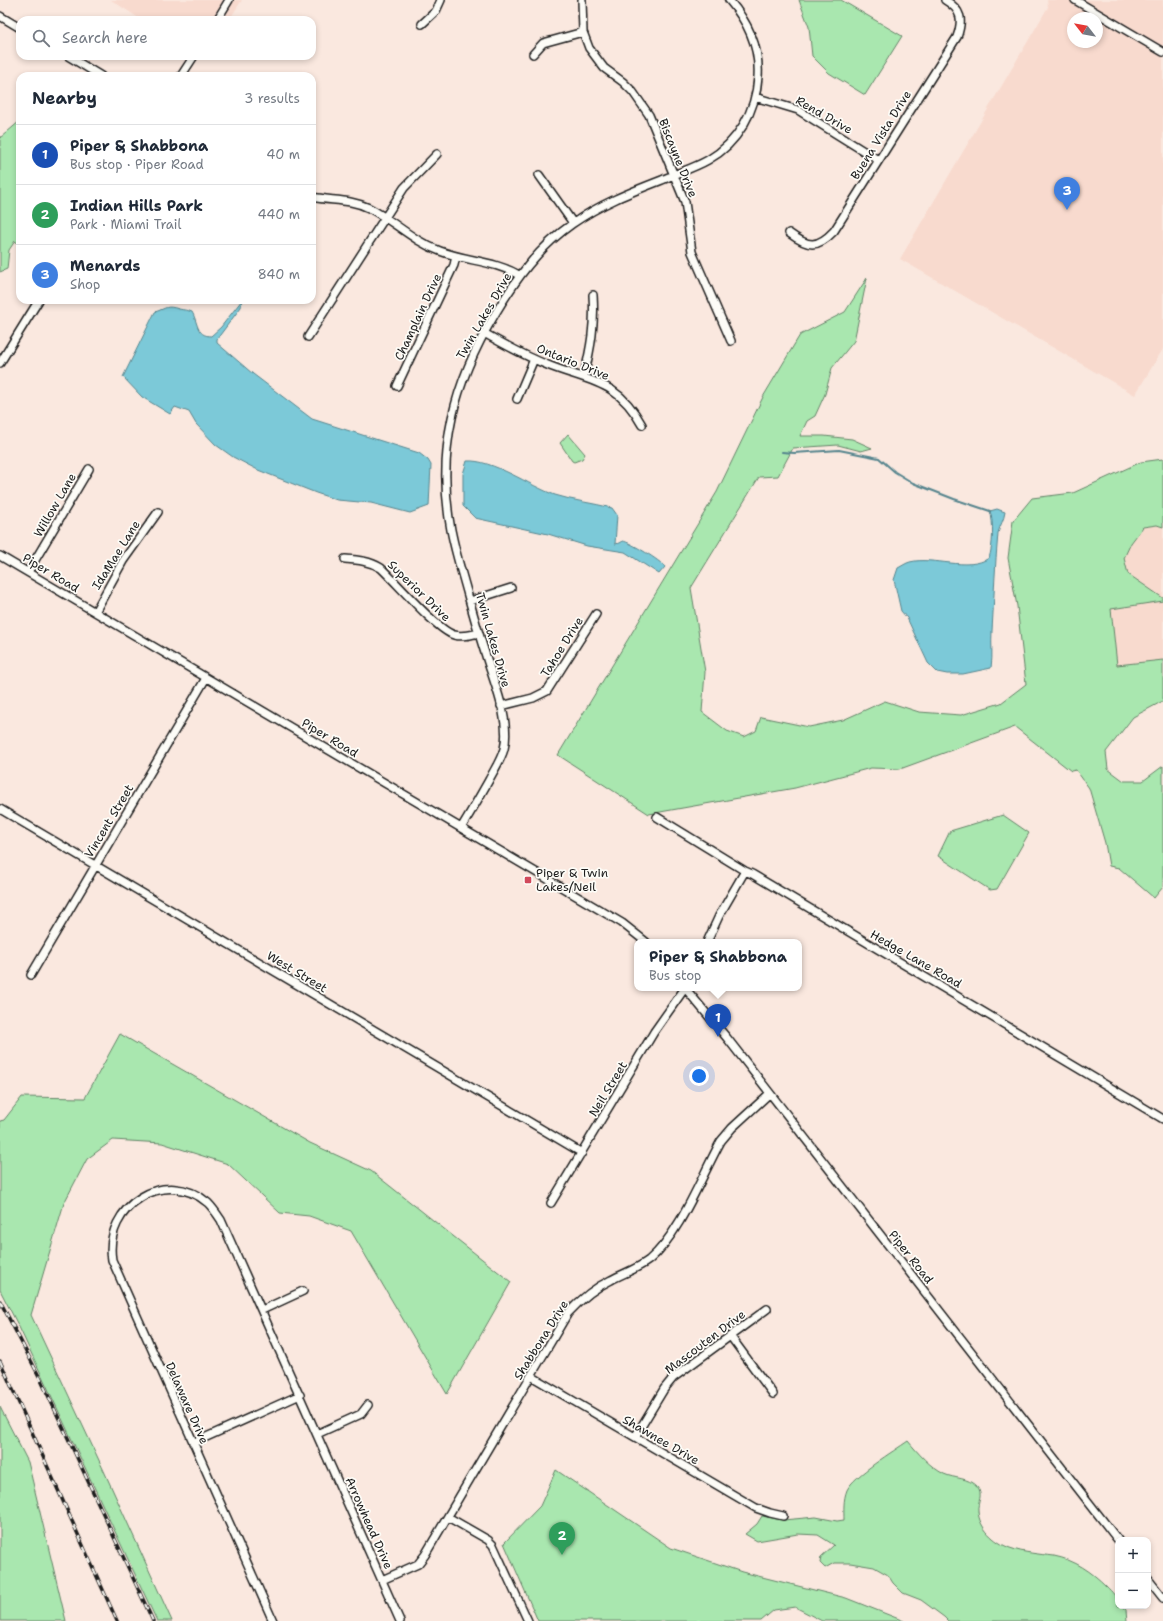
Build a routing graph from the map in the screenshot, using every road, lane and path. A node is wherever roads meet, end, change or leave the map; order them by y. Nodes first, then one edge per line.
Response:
1 (229, 0) edge
2 (441, 0) edge
3 (582, 0) edge
4 (729, 0) edge
5 (945, 0) edge
6 (1075, 0) edge
7 (0, 16) edge
8 (219, 16) edge
9 (422, 24) dead end
10 (16, 26) edge
11 (583, 32) junction
12 (1163, 52) edge
13 (533, 54) dead end
14 (75, 60) edge
15 (191, 60) edge
16 (94, 72) edge
17 (184, 72) edge
18 (755, 97) junction
19 (437, 154) dead end
20 (878, 160) junction
21 (538, 175) dead end
22 (674, 175) junction
23 (316, 197) edge
24 (385, 218) junction
25 (573, 223) junction
26 (789, 232) dead end
27 (456, 256) junction
28 (519, 275) junction
29 (593, 295) dead end
30 (36, 304) edge
31 (484, 333) junction
32 (308, 337) dead end
33 (731, 341) dead end
34 (534, 359) junction
35 (0, 362) edge
36 (584, 376) junction
37 (397, 386) dead end
38 (517, 399) dead end
39 (642, 425) dead end
40 (89, 469) dead end
41 (158, 512) dead end
42 (0, 556) edge
43 (345, 559) dead end
44 (28, 572) junction
45 (511, 588) dead end
46 (470, 601) junction
47 (95, 612) junction
48 (596, 614) dead end
49 (478, 633) junction
50 (206, 678) junction
51 (544, 693) junction
52 (549, 699) dead end
53 (501, 706) junction
54 (0, 809) edge
55 (657, 817) dead end
56 (461, 828) junction
57 (95, 866) junction
58 (745, 871) junction
59 (642, 939) edge
60 (708, 939) edge
61 (31, 975) dead end
62 (683, 991) edge
63 (688, 991) edge
64 (769, 1094) junction
65 (1163, 1119) edge
66 (582, 1153) junction
67 (140, 1198) joint
68 (551, 1203) dead end
69 (303, 1291) dead end
70 (767, 1308) dead end
71 (262, 1310) junction
72 (731, 1337) junction
73 (531, 1376) junction
74 (773, 1394) dead end
75 (300, 1395) junction
76 (368, 1405) dead end
77 (317, 1434) junction
78 (635, 1437) junction
79 (193, 1443) junction
80 (783, 1516) dead end
81 (448, 1517) junction
82 (1116, 1537) edge
83 (382, 1580) junction
84 (1151, 1583) edge
85 (1163, 1598) edge
86 (273, 1621) edge
87 (400, 1621) edge
88 (528, 1621) edge

1 - 8 street
2 - 9 street
3 - 11 street, Biscayne Drive
4 - 18 street, Twin Lakes Drive
5 - 20 street, Buena Vista Drive
6 - 12 street
7 - 10 street
11 - 13 street
11 - 22 street, Biscayne Drive
14 - 16 street
15 - 17 street
18 - 20 street, Rend Drive
18 - 22 street, Twin Lakes Drive
19 - 24 street
20 - 26 street, Buena Vista Drive
21 - 25 street
22 - 25 street, Twin Lakes Drive
22 - 33 street, Biscayne Drive
23 - 24 street
24 - 27 street
24 - 32 street
25 - 28 street, Twin Lakes Drive
27 - 28 street
27 - 37 street, Champlain Drive
28 - 31 street, Twin Lakes Drive
29 - 36 street
30 - 35 street
31 - 34 street, Ontario Drive
31 - 46 street, Twin Lakes Drive
34 - 36 street, Ontario Drive
34 - 38 street
36 - 39 street, Ontario Drive
40 - 44 street, Willow Lane
41 - 47 street, IdaMae Lane
42 - 44 street, Piper Road
43 - 49 street, Superior Drive
44 - 47 street, Piper Road
45 - 46 street
46 - 49 street, Twin Lakes Drive
47 - 50 street, Piper Road
48 - 51 street, Tahoe Drive
49 - 53 street, Twin Lakes Drive
50 - 56 street, Piper Road
50 - 57 street, Vincent Street
51 - 52 street
51 - 53 street, Tahoe Drive
53 - 56 street, Twin Lakes Drive
54 - 57 street, West Street
55 - 58 street, Hedge Lane Road
56 - 59 street, Piper Road
57 - 61 street, Vincent Street
57 - 66 street, West Street
58 - 60 street
58 - 65 street, Hedge Lane Road
62 - 66 street, Neil Street
63 - 64 street, Piper Road
64 - 73 street, Shabbona Drive
64 - 82 street, Piper Road
66 - 68 street, Neil Street
67 - 71 street, Arrowhead Drive
67 - 79 street, Delaware Drive
69 - 71 street
70 - 72 street, Mascouten Drive
71 - 75 street, Arrowhead Drive
72 - 74 street
72 - 78 street, Mascouten Drive
73 - 78 street, Shawnee Drive
73 - 81 street, Shabbona Drive
75 - 77 street, Arrowhead Drive
75 - 79 street
76 - 77 street
77 - 83 street, Arrowhead Drive
78 - 80 street, Shawnee Drive
79 - 86 street, Delaware Drive
81 - 83 street, Shabbona Drive
81 - 88 street
83 - 87 street, Arrowhead Drive
84 - 85 street

